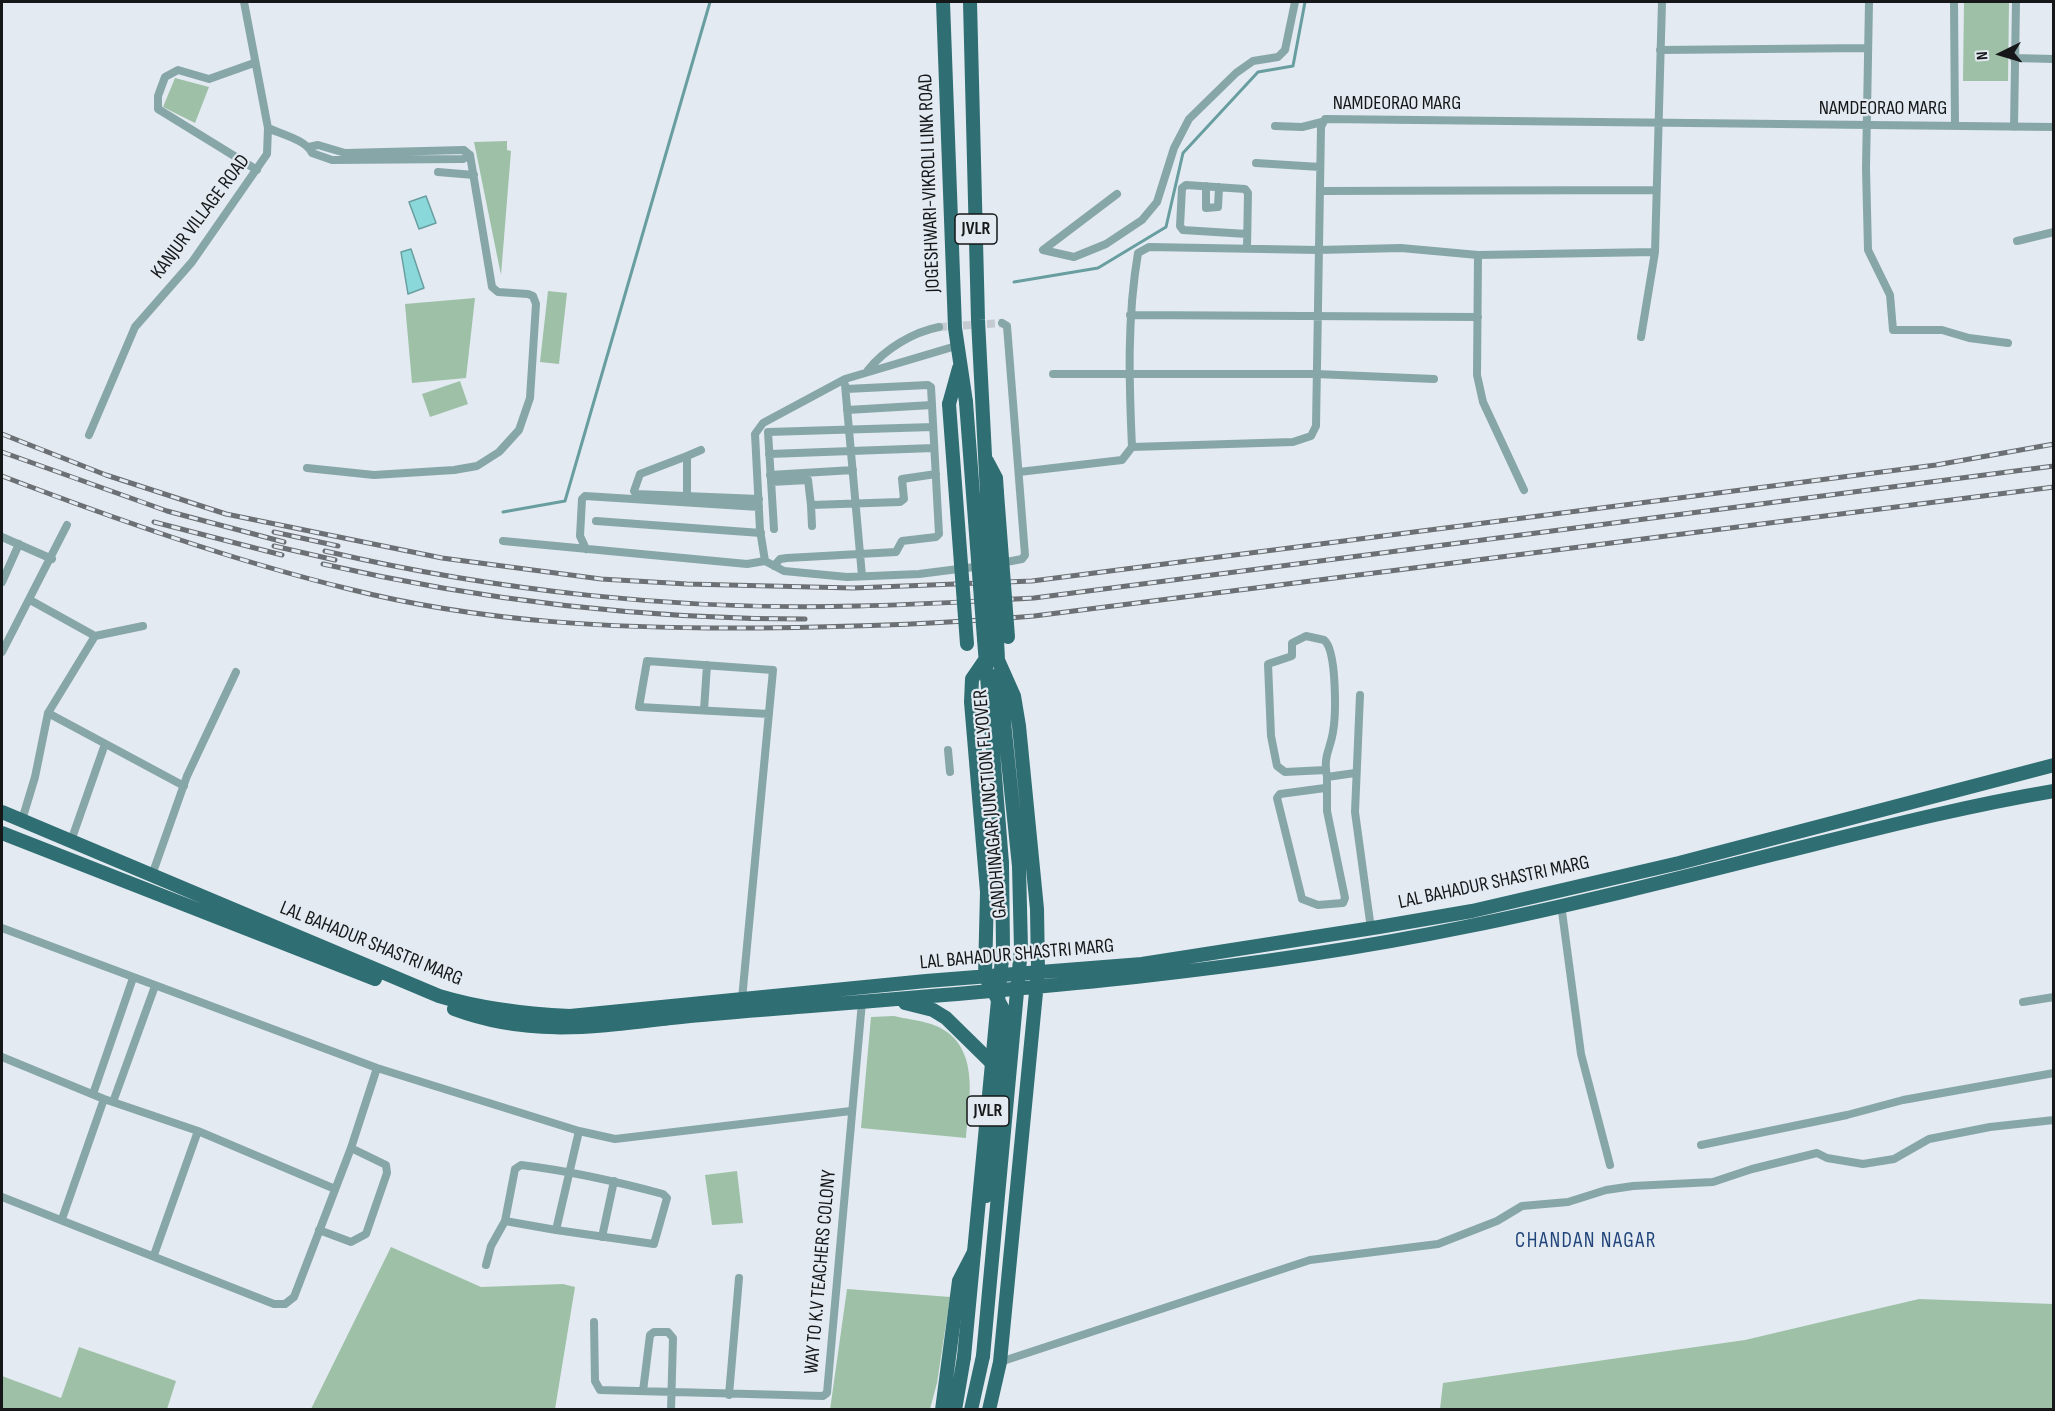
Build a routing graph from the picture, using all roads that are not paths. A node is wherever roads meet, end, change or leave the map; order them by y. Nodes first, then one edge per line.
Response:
1 (244, 2) edge
2 (943, 2) edge
3 (970, 2) edge
4 (1294, 2) edge
5 (1662, 2) edge
6 (1869, 2) edge
7 (1954, 2) edge
8 (2016, 2) edge
9 (1869, 48) junction
10 (1660, 50) junction
11 (2014, 58) junction
12 (2054, 59) edge
13 (254, 63) junction
14 (1322, 122) junction
15 (1657, 124) junction
16 (1868, 125) junction
17 (1275, 126) dead end
18 (1955, 126) junction
19 (2014, 127) junction
20 (2054, 127) edge
21 (267, 128) junction
22 (1256, 164) dead end
23 (1320, 167) junction
24 (257, 170) junction
25 (438, 172) dead end
26 (474, 175) junction
27 (1206, 186) junction
28 (1219, 187) junction
29 (1320, 190) junction
30 (1656, 190) junction
31 (1116, 194) dead end
32 (2054, 232) edge
33 (1247, 234) junction
34 (2018, 241) dead end
35 (1247, 248) junction
36 (1318, 250) junction
37 (1655, 252) junction
38 (1478, 255) junction
39 (1130, 315) junction
40 (1317, 316) junction
41 (1478, 317) junction
42 (1002, 323) dead end
43 (939, 327) tunnel mouth
44 (1641, 337) dead end
45 (2007, 343) dead end
46 (956, 346) junction
47 (961, 363) junction
48 (868, 370) junction
49 (1053, 374) dead end
50 (1129, 374) junction
51 (1316, 375) junction
52 (845, 379) junction
53 (1434, 379) dead end
54 (846, 389) junction
55 (932, 405) junction
56 (847, 410) junction
57 (933, 427) junction
58 (849, 430) junction
59 (89, 435) dead end
60 (1132, 447) junction
61 (934, 448) junction
62 (701, 450) dead end
63 (851, 451) junction
64 (769, 454) junction
65 (687, 456) junction
66 (307, 468) dead end
67 (853, 470) junction
68 (1019, 472) junction
69 (936, 474) junction
70 (807, 476) junction
71 (770, 478) junction
72 (1524, 490) dead end
73 (687, 496) junction
74 (759, 503) junction
75 (856, 504) junction
76 (811, 505) junction
77 (596, 521) dead end
78 (68, 525) dead end
79 (812, 526) dead end
80 (774, 529) dead end
81 (761, 533) junction
82 (2, 537) edge
83 (503, 541) dead end
84 (19, 544) junction
85 (586, 549) junction
86 (860, 554) junction
87 (52, 559) junction
88 (765, 561) junction
89 (774, 566) junction
90 (862, 576) junction
91 (2, 582) edge
92 (30, 600) junction
93 (143, 626) dead end
94 (95, 636) junction
95 (996, 638) junction
96 (2, 652) edge
97 (992, 660) junction
98 (707, 665) junction
99 (236, 672) dead end
100 (1359, 695) dead end
101 (704, 710) junction
102 (48, 713) junction
103 (769, 714) junction
104 (105, 744) junction
105 (948, 750) dead end
106 (2054, 765) edge
107 (950, 772) dead end
108 (2027, 772) junction
109 (1355, 773) junction
110 (1326, 774) junction
111 (184, 786) junction
112 (1325, 788) junction
113 (2054, 791) edge
114 (2031, 795) junction
115 (2, 812) edge
116 (22, 820) junction
117 (2, 833) edge
118 (70, 841) junction
119 (1745, 845) junction
120 (1749, 861) junction
121 (152, 875) junction
122 (1560, 898) junction
123 (2, 928) edge
124 (1371, 928) junction
125 (1143, 970) junction
126 (1038, 972) junction
127 (985, 976) junction
128 (1082, 976) junction
129 (133, 978) junction
130 (155, 986) junction
131 (1037, 987) junction
132 (992, 991) junction
133 (2054, 997) edge
134 (742, 999) junction
135 (892, 1000) junction
136 (862, 1002) junction
137 (2023, 1002) dead end
138 (2, 1058) edge
139 (377, 1068) junction
140 (1000, 1072) junction
141 (2054, 1073) edge
142 (93, 1094) junction
143 (108, 1100) junction
144 (852, 1111) junction
145 (2054, 1120) edge
146 (198, 1131) junction
147 (579, 1131) junction
148 (1701, 1145) dead end
149 (351, 1148) junction
150 (1610, 1165) dead end
151 (569, 1171) junction
152 (614, 1181) junction
153 (335, 1189) junction
154 (2, 1197) edge
155 (62, 1219) junction
156 (506, 1221) junction
157 (319, 1230) junction
158 (556, 1230) junction
159 (602, 1237) junction
160 (154, 1255) junction
161 (486, 1265) dead end
162 (739, 1278) dead end
163 (594, 1322) dead end
164 (1000, 1362) junction
165 (643, 1391) junction
166 (671, 1391) junction
167 (729, 1395) junction
168 (671, 1410) edge
169 (942, 1410) edge
170 (955, 1410) edge
171 (970, 1410) edge
172 (989, 1410) edge

1 - 13 street, KANJUR VILLAGE ROAD
2 - 46 main road, JOGESHWARI-VIKROLI LINK ROAD / JVLR
3 - 95 main road, JVLR, bridge
4 - 31 street
5 - 10 street
6 - 9 street
7 - 18 street
8 - 11 street
9 - 10 street
9 - 16 street
10 - 15 street
11 - 12 street
11 - 19 street
13 - 21 street, KANJUR VILLAGE ROAD
13 - 24 street
14 - 15 street, NAMDEORAO MARG
14 - 17 street
14 - 23 street, NAMDEORAO MARG
15 - 16 street, NAMDEORAO MARG
15 - 30 street
16 - 18 street, NAMDEORAO MARG
16 - 45 street
18 - 19 street, NAMDEORAO MARG
19 - 20 street, NAMDEORAO MARG
21 - 24 street, KANJUR VILLAGE ROAD
21 - 26 street
22 - 23 street
23 - 29 street, NAMDEORAO MARG
24 - 59 street, KANJUR VILLAGE ROAD
25 - 26 street
26 - 66 street
27 - 28 street
27 - 28 street
27 - 33 street
28 - 33 street
29 - 30 street
29 - 36 street, NAMDEORAO MARG
30 - 37 street
32 - 34 street
33 - 35 street
35 - 36 street
35 - 39 street
36 - 38 street
36 - 40 street, NAMDEORAO MARG
37 - 38 street
37 - 44 street
38 - 41 street
39 - 40 street
39 - 50 street
40 - 41 street
40 - 51 street, NAMDEORAO MARG
41 - 72 street
42 - 68 street
43 - 48 street
46 - 47 main road, JOGESHWARI-VIKROLI LINK ROAD / JVLR
46 - 48 street
47 - 95 main road, JVLR, bridge
47 - 97 main road, bridge
48 - 52 street
49 - 50 street
50 - 51 street
50 - 60 street
51 - 53 street
51 - 60 street, NAMDEORAO MARG
52 - 54 street
52 - 74 street
54 - 55 street
54 - 56 street
55 - 56 street
55 - 57 street
56 - 58 street
57 - 58 street
57 - 61 street
58 - 63 street
58 - 64 street
60 - 68 street, NAMDEORAO MARG
61 - 63 street
61 - 69 street
62 - 65 street
63 - 64 street
63 - 67 street
64 - 71 street
65 - 73 street
65 - 73 street
67 - 70 street
67 - 75 street
68 - 90 street
69 - 75 street
69 - 86 street
70 - 71 street
70 - 76 street
71 - 80 street
73 - 74 street
74 - 81 street
74 - 85 street
75 - 76 street
75 - 86 street
76 - 79 street
77 - 81 street
78 - 87 street
81 - 88 street
82 - 84 street
83 - 85 street
84 - 87 street
84 - 91 street
85 - 88 street
86 - 89 street
86 - 90 street
87 - 92 street
88 - 89 street
89 - 90 street
92 - 94 street
92 - 96 street
93 - 94 street
94 - 102 street
95 - 97 main road, JVLR
95 - 97 main road
97 - 126 main road
97 - 127 main road
97 - 170 main road, GANDHINAGAR JUNCTION FLYOVER / JVLR, bridge
97 - 171 main road, GANDHINAGAR JUNCTION FLYOVER / JVLR, bridge
98 - 101 street
98 - 101 street
98 - 103 street
99 - 111 street
100 - 109 street
101 - 103 street
102 - 104 street
102 - 116 street
103 - 134 street
104 - 111 street
104 - 118 street
105 - 107 street
106 - 108 main road, LAL BAHADUR SHASTRI MARG
108 - 114 main road
108 - 119 main road, LAL BAHADUR SHASTRI MARG
109 - 110 street
109 - 124 street
110 - 110 street
110 - 112 street
111 - 121 street
112 - 112 street
113 - 114 main road, LAL BAHADUR SHASTRI MARG
114 - 120 main road, LAL BAHADUR SHASTRI MARG
115 - 116 main road, LAL BAHADUR SHASTRI MARG
116 - 118 main road, LAL BAHADUR SHASTRI MARG
117 - 136 main road, LAL BAHADUR SHASTRI MARG
118 - 121 main road, LAL BAHADUR SHASTRI MARG
119 - 120 main road
119 - 122 main road, LAL BAHADUR SHASTRI MARG
120 - 122 main road, LAL BAHADUR SHASTRI MARG
121 - 134 main road, LAL BAHADUR SHASTRI MARG
122 - 124 main road, LAL BAHADUR SHASTRI MARG
122 - 125 main road, LAL BAHADUR SHASTRI MARG
122 - 150 street
123 - 129 street
124 - 125 main road, LAL BAHADUR SHASTRI MARG
125 - 128 main road, LAL BAHADUR SHASTRI MARG
126 - 127 main road, LAL BAHADUR SHASTRI MARG
126 - 128 main road, LAL BAHADUR SHASTRI MARG
126 - 131 main road
127 - 132 main road
127 - 134 main road, LAL BAHADUR SHASTRI MARG
128 - 131 main road, LAL BAHADUR SHASTRI MARG
129 - 130 street
129 - 142 street
130 - 139 street
130 - 143 street
131 - 132 main road, LAL BAHADUR SHASTRI MARG
131 - 164 main road
132 - 135 main road, LAL BAHADUR SHASTRI MARG
132 - 140 main road
133 - 137 street
135 - 136 main road, LAL BAHADUR SHASTRI MARG
135 - 140 main road
136 - 144 street, WAY TO K.V TEACHERS COLONY
138 - 142 street
139 - 147 street
139 - 149 street
140 - 169 main road
141 - 148 street
142 - 143 street
143 - 146 street
143 - 155 street
144 - 147 street
144 - 167 street, WAY TO K.V TEACHERS COLONY
145 - 164 street
146 - 153 street
146 - 160 street
147 - 151 street
149 - 153 street
149 - 157 street
151 - 152 street
151 - 156 street
151 - 158 street
152 - 159 street
152 - 159 street
153 - 157 street
154 - 155 street
155 - 160 street
156 - 158 street
156 - 161 street
157 - 160 street
158 - 159 street
162 - 167 street
163 - 165 street, WAY TO K.V TEACHERS COLONY
164 - 172 main road
165 - 166 street, WAY TO K.V TEACHERS COLONY
165 - 166 street
166 - 167 street, WAY TO K.V TEACHERS COLONY
166 - 168 street

